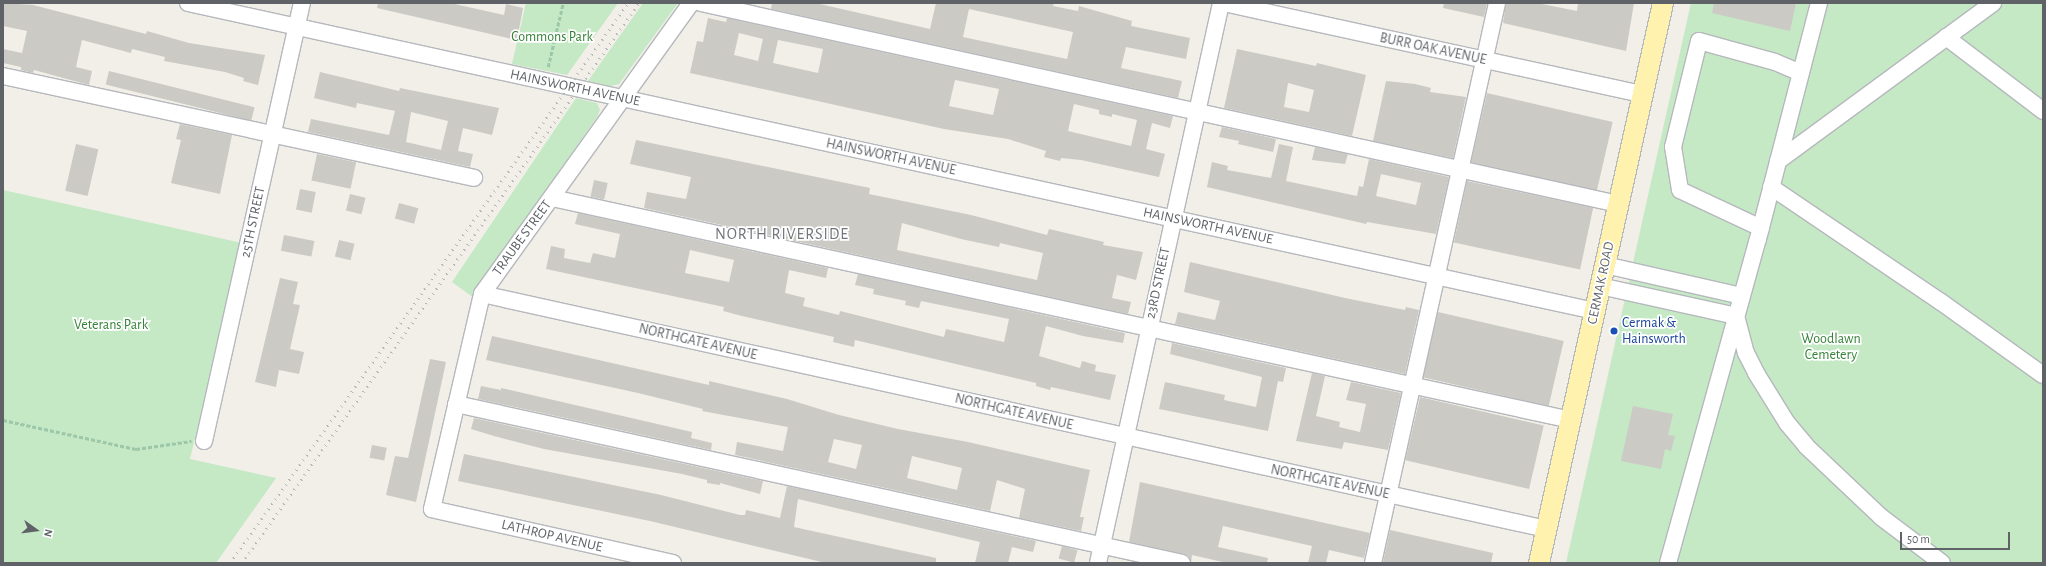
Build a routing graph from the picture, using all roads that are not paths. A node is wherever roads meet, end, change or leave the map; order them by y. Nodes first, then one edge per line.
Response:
1 (188, 3) edge
2 (302, 3) edge
3 (691, 3) edge
4 (701, 3) edge
5 (1222, 3) edge
6 (1497, 3) edge
7 (1663, 3) edge
8 (1819, 3) edge
9 (1992, 3) edge
10 (296, 27) junction
11 (1946, 37) junction
12 (1484, 60) junction
13 (1801, 73) junction
14 (3, 76) edge
15 (1643, 94) junction
16 (623, 99) junction
17 (2043, 111) edge
18 (1196, 112) junction
19 (272, 134) junction
20 (1778, 161) junction
21 (1460, 169) junction
22 (474, 178) dead end
23 (1771, 187) junction
24 (552, 198) junction
25 (1618, 204) junction
26 (1172, 218) junction
27 (1761, 228) junction
28 (1605, 265) junction
29 (1437, 276) junction
30 (1600, 286) junction
31 (482, 294) junction
32 (1741, 296) junction
33 (1595, 311) junction
34 (1736, 316) junction
35 (1149, 328) junction
36 (2043, 375) edge
37 (1413, 385) junction
38 (456, 404) junction
39 (1571, 420) junction
40 (1125, 437) junction
41 (204, 441) road end
42 (1388, 495) junction
43 (432, 509) joint
44 (1546, 529) junction
45 (1101, 545) junction
46 (673, 563) edge
47 (1098, 563) edge
48 (1182, 563) edge
49 (1373, 563) edge
50 (1539, 563) edge
51 (1669, 563) edge
52 (1942, 563) edge

1 - 10 street, HAINSWORTH AVENUE
2 - 10 street, 25TH STREET
3 - 16 street, TRAUBE STREET
4 - 18 street
5 - 12 street, BURR OAK AVENUE
5 - 18 street, 23RD STREET
6 - 12 street
7 - 15 main road, CERMAK ROAD
8 - 13 street
9 - 11 street
10 - 16 street, HAINSWORTH AVENUE
10 - 19 street, 25TH STREET
11 - 17 street
11 - 20 street
12 - 15 street, BURR OAK AVENUE
12 - 21 street
13 - 20 street
13 - 27 street
14 - 19 street
15 - 25 main road, CERMAK ROAD
16 - 24 street, TRAUBE STREET
16 - 26 street, HAINSWORTH AVENUE
18 - 21 street
18 - 26 street, 23RD STREET
19 - 22 street
19 - 41 street, 25TH STREET
20 - 23 street
21 - 25 street
21 - 29 street
23 - 27 street
23 - 36 street
24 - 31 street, TRAUBE STREET
24 - 35 street
25 - 28 main road, CERMAK ROAD
26 - 29 street, HAINSWORTH AVENUE
26 - 35 street, 23RD STREET
27 - 32 street
28 - 30 main road, CERMAK ROAD
28 - 32 street
29 - 33 street, HAINSWORTH AVENUE
29 - 37 street
30 - 33 main road, CERMAK ROAD
30 - 34 street
31 - 38 street, TRAUBE STREET
31 - 40 street, NORTHGATE AVENUE
32 - 34 street
33 - 39 main road, CERMAK ROAD
34 - 51 street
34 - 52 street
35 - 37 street
35 - 40 street, 23RD STREET
37 - 39 street
37 - 42 street
38 - 43 street, TRAUBE STREET
38 - 45 street
39 - 44 main road, CERMAK ROAD
40 - 42 street, NORTHGATE AVENUE
40 - 45 street, 23RD STREET
42 - 44 street, NORTHGATE AVENUE
42 - 49 street
43 - 46 street, LATHROP AVENUE
44 - 50 main road, CERMAK ROAD
45 - 47 street, 23RD STREET
45 - 48 street

